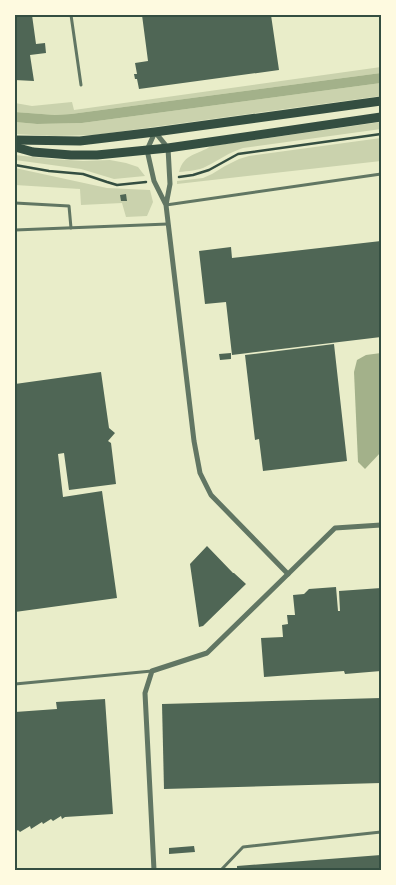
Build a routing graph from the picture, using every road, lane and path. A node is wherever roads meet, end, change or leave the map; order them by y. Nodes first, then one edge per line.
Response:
1 (71, 15) edge
2 (81, 85) dead end
3 (381, 101) edge
4 (381, 117) edge
5 (155, 132) junction
6 (381, 134) edge
7 (15, 140) edge
8 (15, 147) edge
9 (168, 148) junction
10 (147, 150) junction
11 (15, 165) edge
12 (381, 174) edge
13 (170, 178) junction
14 (154, 180) junction
15 (15, 203) edge
16 (166, 205) junction
17 (169, 224) junction
18 (71, 228) junction
19 (15, 230) edge
20 (381, 525) edge
21 (288, 574) junction
22 (152, 671) junction
23 (15, 684) edge
24 (381, 832) edge
25 (154, 870) edge
26 (221, 870) edge

1 - 2 lane
3 - 5 main road
4 - 9 main road
5 - 7 main road
5 - 9 street
5 - 10 street
6 - 13 path
8 - 10 main road
9 - 10 main road
9 - 13 street
10 - 14 street
11 - 14 path
12 - 16 lane
13 - 16 street
14 - 16 street
15 - 18 lane
16 - 17 street
17 - 18 lane
17 - 21 street
18 - 19 lane
20 - 21 street
21 - 22 street
22 - 23 lane
22 - 25 street
24 - 26 lane

